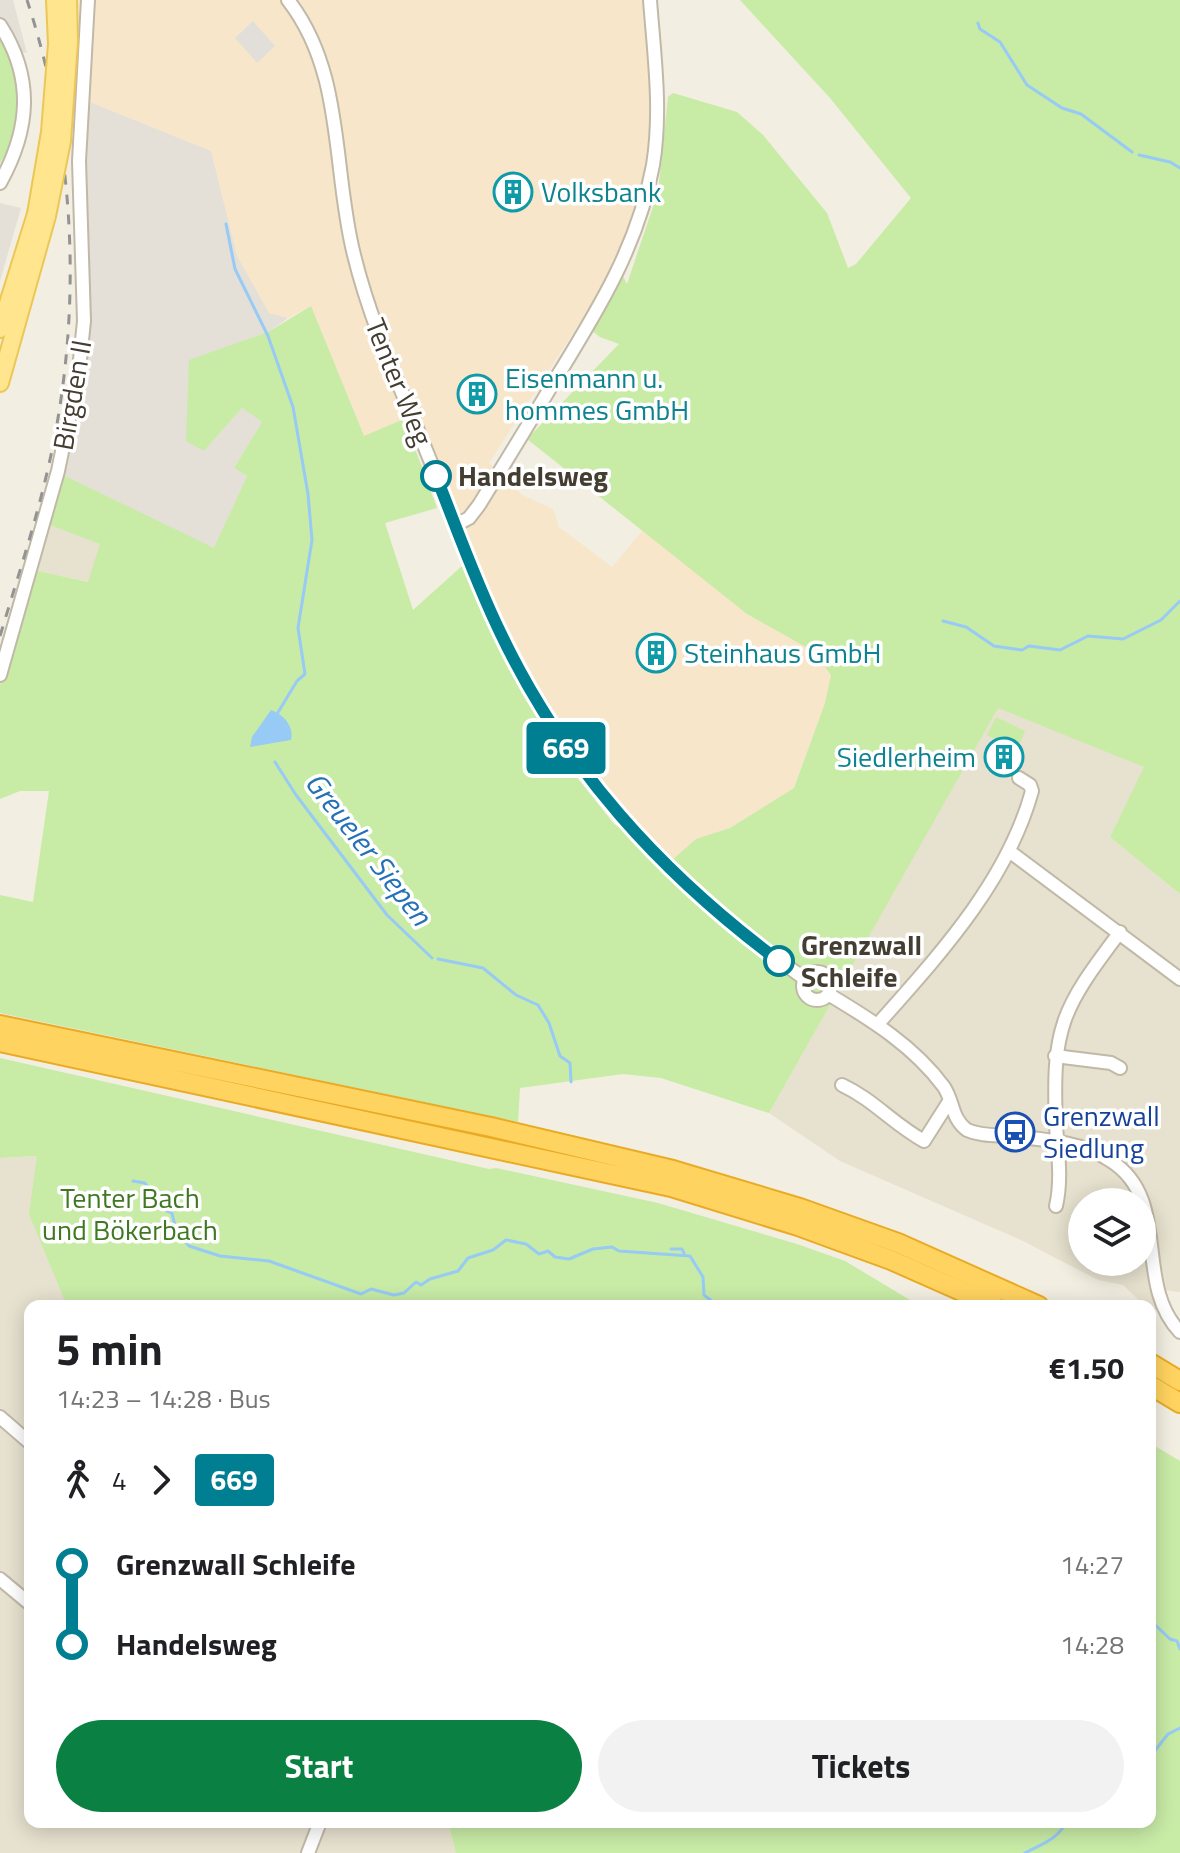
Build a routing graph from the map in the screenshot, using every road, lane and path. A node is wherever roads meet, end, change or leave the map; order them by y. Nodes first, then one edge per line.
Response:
1 (55, 0) edge
2 (68, 0) edge
3 (88, 0) edge
4 (288, 0) edge
5 (650, 0) edge
6 (0, 25) edge
7 (63, 43) junction
8 (0, 183) edge
9 (41, 215) junction
10 (0, 329) edge
11 (0, 383) edge
12 (456, 525) junction
13 (0, 675) edge
14 (1019, 778) dead end
15 (1009, 851) junction
16 (1120, 932) junction
17 (1180, 979) edge
18 (878, 1024) junction
19 (0, 1025) edge
20 (0, 1042) edge
21 (1055, 1056) junction
22 (1120, 1068) dead end
23 (842, 1085) dead end
24 (950, 1100) junction
25 (1057, 1143) junction
26 (1056, 1206) dead end
27 (981, 1300) edge
28 (1026, 1300) edge
29 (1180, 1332) edge
30 (1156, 1367) edge
31 (1180, 1381) edge
32 (1156, 1389) edge
33 (1180, 1403) edge
34 (0, 1417) edge
35 (24, 1438) edge
36 (0, 1579) edge
37 (24, 1599) edge
38 (318, 1828) edge
39 (308, 1853) edge

1 - 7 main road
2 - 7 main road
3 - 13 street, Birgden II
4 - 12 street, Tenter Weg
5 - 12 street
6 - 8 street
7 - 9 main road, bridge
9 - 10 main road
9 - 11 main road
12 - 18 street, Tenter Weg
14 - 15 street
15 - 16 street
15 - 18 street
16 - 17 street
16 - 21 street
18 - 24 street
19 - 28 highway
20 - 27 highway
21 - 22 street
21 - 25 street
23 - 24 street
24 - 25 street
25 - 26 street
25 - 29 street
30 - 31 highway
32 - 33 highway
34 - 35 street
36 - 37 street
38 - 39 street

